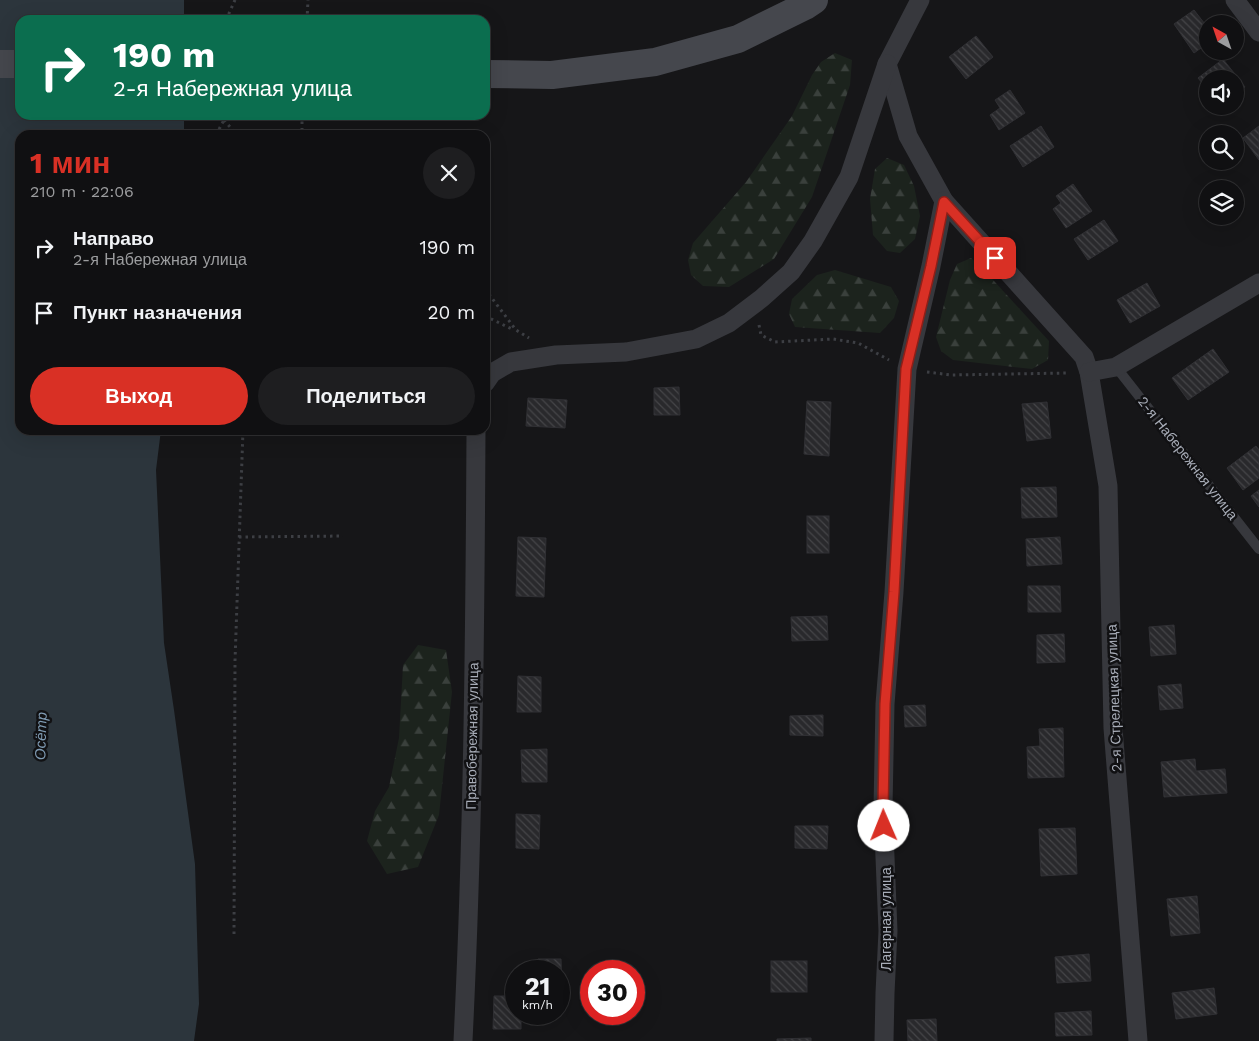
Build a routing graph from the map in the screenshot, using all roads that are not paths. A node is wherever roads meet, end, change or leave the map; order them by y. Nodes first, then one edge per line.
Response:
1 (814, 0) edge
2 (920, 0) edge
3 (1235, 0) edge
4 (1259, 32) edge
5 (0, 64) edge
6 (15, 64) edge
7 (887, 64) junction
8 (490, 74) edge
9 (944, 202) junction
10 (1259, 283) edge
11 (1086, 364) junction
12 (1116, 367) junction
13 (490, 376) edge
14 (476, 435) edge
15 (1259, 549) edge
16 (463, 1041) edge
17 (884, 1041) edge
18 (1138, 1041) edge

1 - 8 main road
2 - 7 street
3 - 4 street
5 - 6 main road
7 - 9 street
7 - 13 street
9 - 11 street
9 - 17 street, Лагерная улица
10 - 12 street
11 - 12 street
11 - 18 street, 2-я Стрелецкая улица
12 - 15 lane, 2-я Набережная улица
14 - 16 street, Правобережная улица

